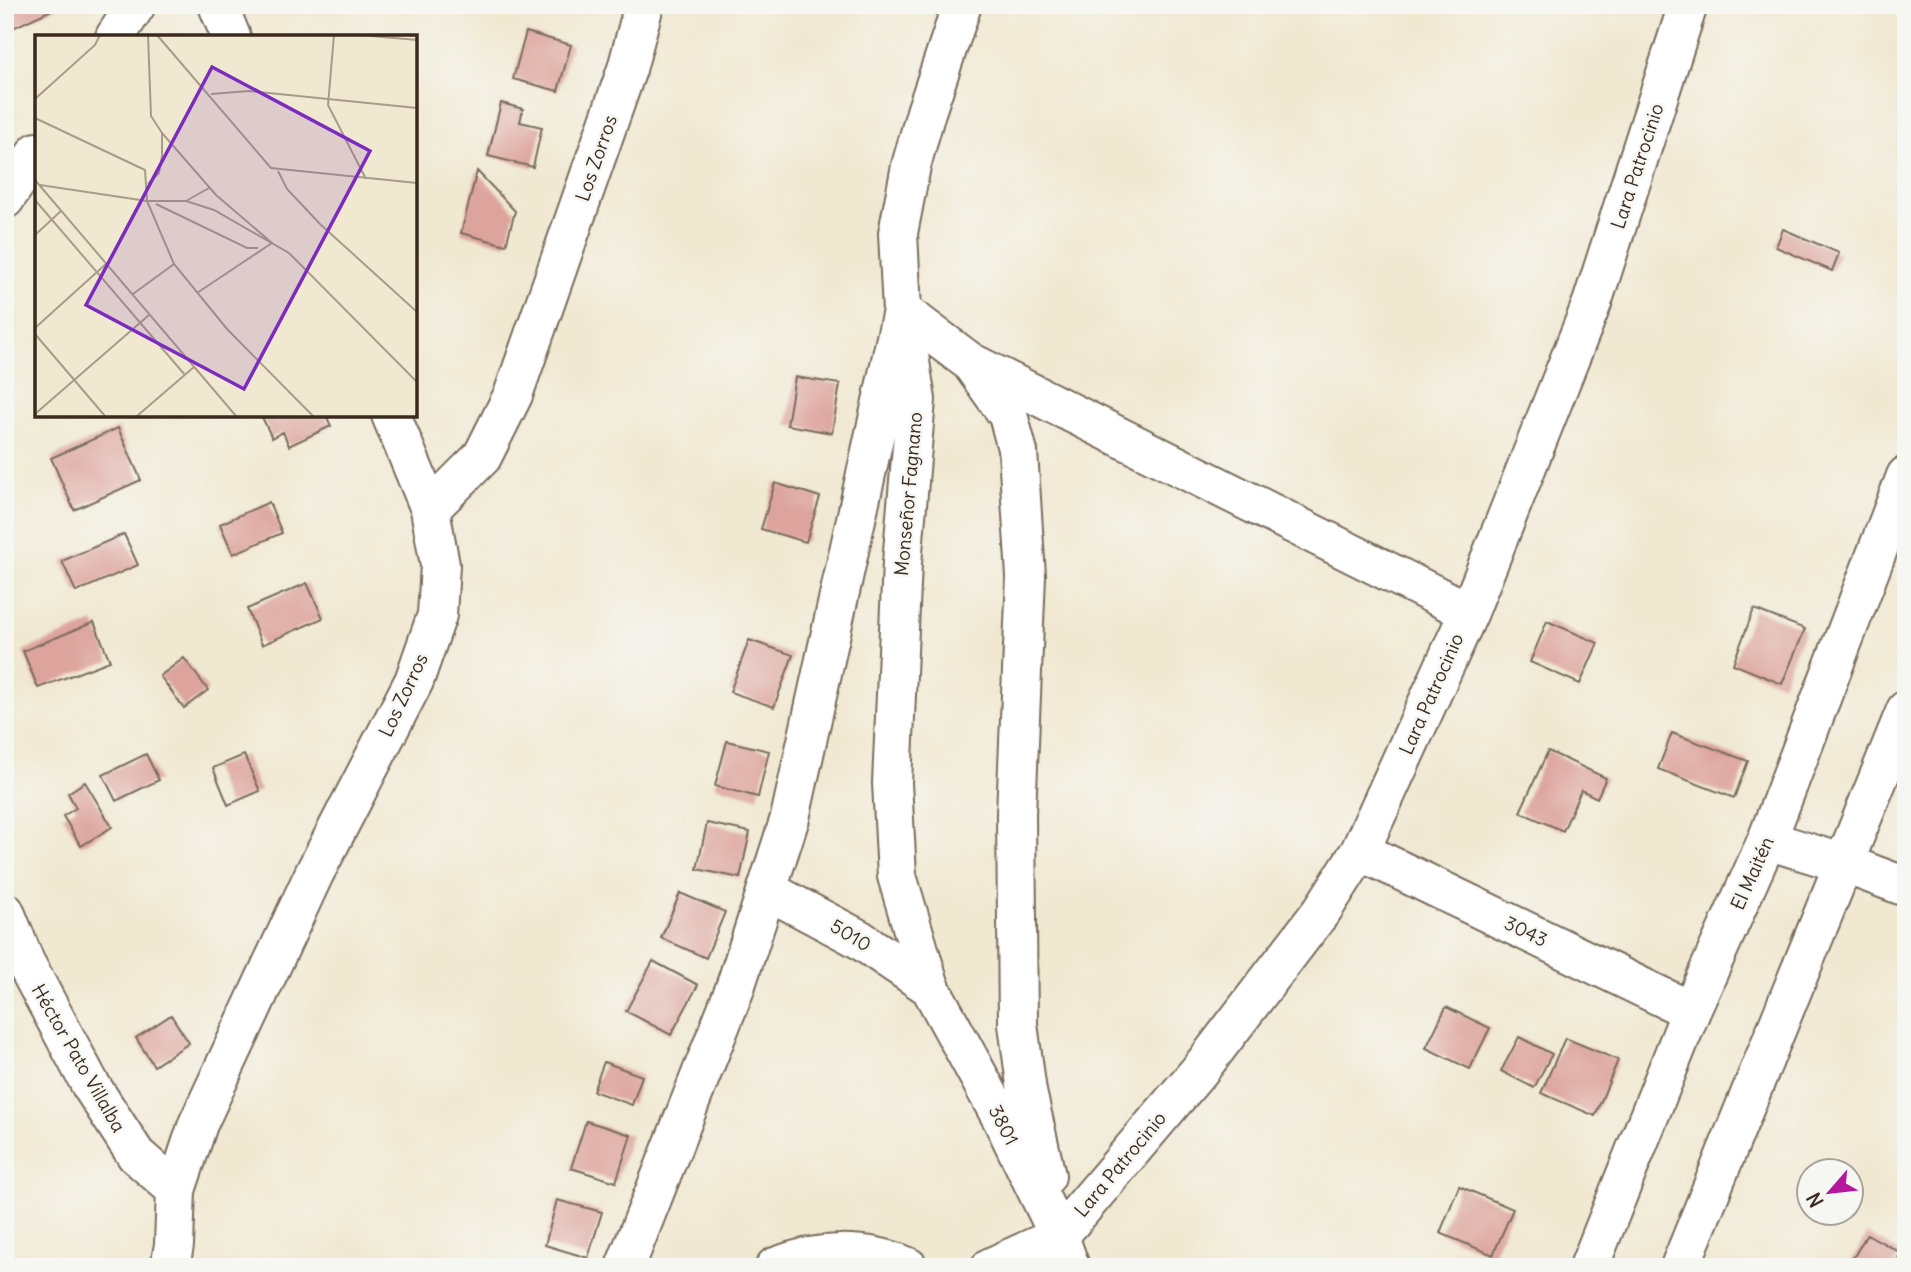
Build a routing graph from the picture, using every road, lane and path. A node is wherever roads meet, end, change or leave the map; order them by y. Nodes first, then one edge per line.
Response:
1 (136, 5) edge
2 (218, 5) edge
3 (644, 5) edge
4 (962, 5) edge
5 (1688, 5) edge
6 (116, 35) edge
7 (230, 35) edge
8 (35, 155) edge
9 (5, 199) edge
10 (902, 311) junction
11 (970, 362) junction
12 (391, 416) edge
13 (1906, 476) edge
14 (430, 509) junction
15 (1469, 611) junction
16 (1906, 710) edge
17 (1766, 840) junction
18 (1360, 851) junction
19 (1845, 864) junction
20 (1906, 887) edge
21 (767, 890) junction
22 (5, 912) edge
23 (930, 987) junction
24 (1691, 1011) junction
25 (176, 1190) junction
26 (1065, 1251) edge
27 (170, 1267) edge
28 (625, 1267) edge
29 (775, 1267) edge
30 (908, 1267) edge
31 (991, 1267) edge
32 (1589, 1267) edge
33 (1680, 1267) edge

1 - 6 street
2 - 7 street
3 - 14 street, Los Zorros
4 - 10 street, Monseñor Fagnano
5 - 15 street, Lara Patrocinio
8 - 9 street
10 - 11 street
10 - 21 street
10 - 23 street, Monseñor Fagnano
11 - 15 street
11 - 26 street
12 - 14 street
13 - 17 street, El Maitén
14 - 25 street, Los Zorros
15 - 18 street, Lara Patrocinio
16 - 19 street
17 - 19 street
17 - 24 street, El Maitén
18 - 24 street, 3043
18 - 26 street, Lara Patrocinio
19 - 20 street
19 - 33 street
21 - 23 street, 5010
21 - 28 street
22 - 25 street, Héctor Pato Villalba
23 - 26 street, 3801
24 - 32 street, El Maitén
25 - 27 street, Los Zorros
26 - 31 street, Lara Patrocinio
29 - 30 street

